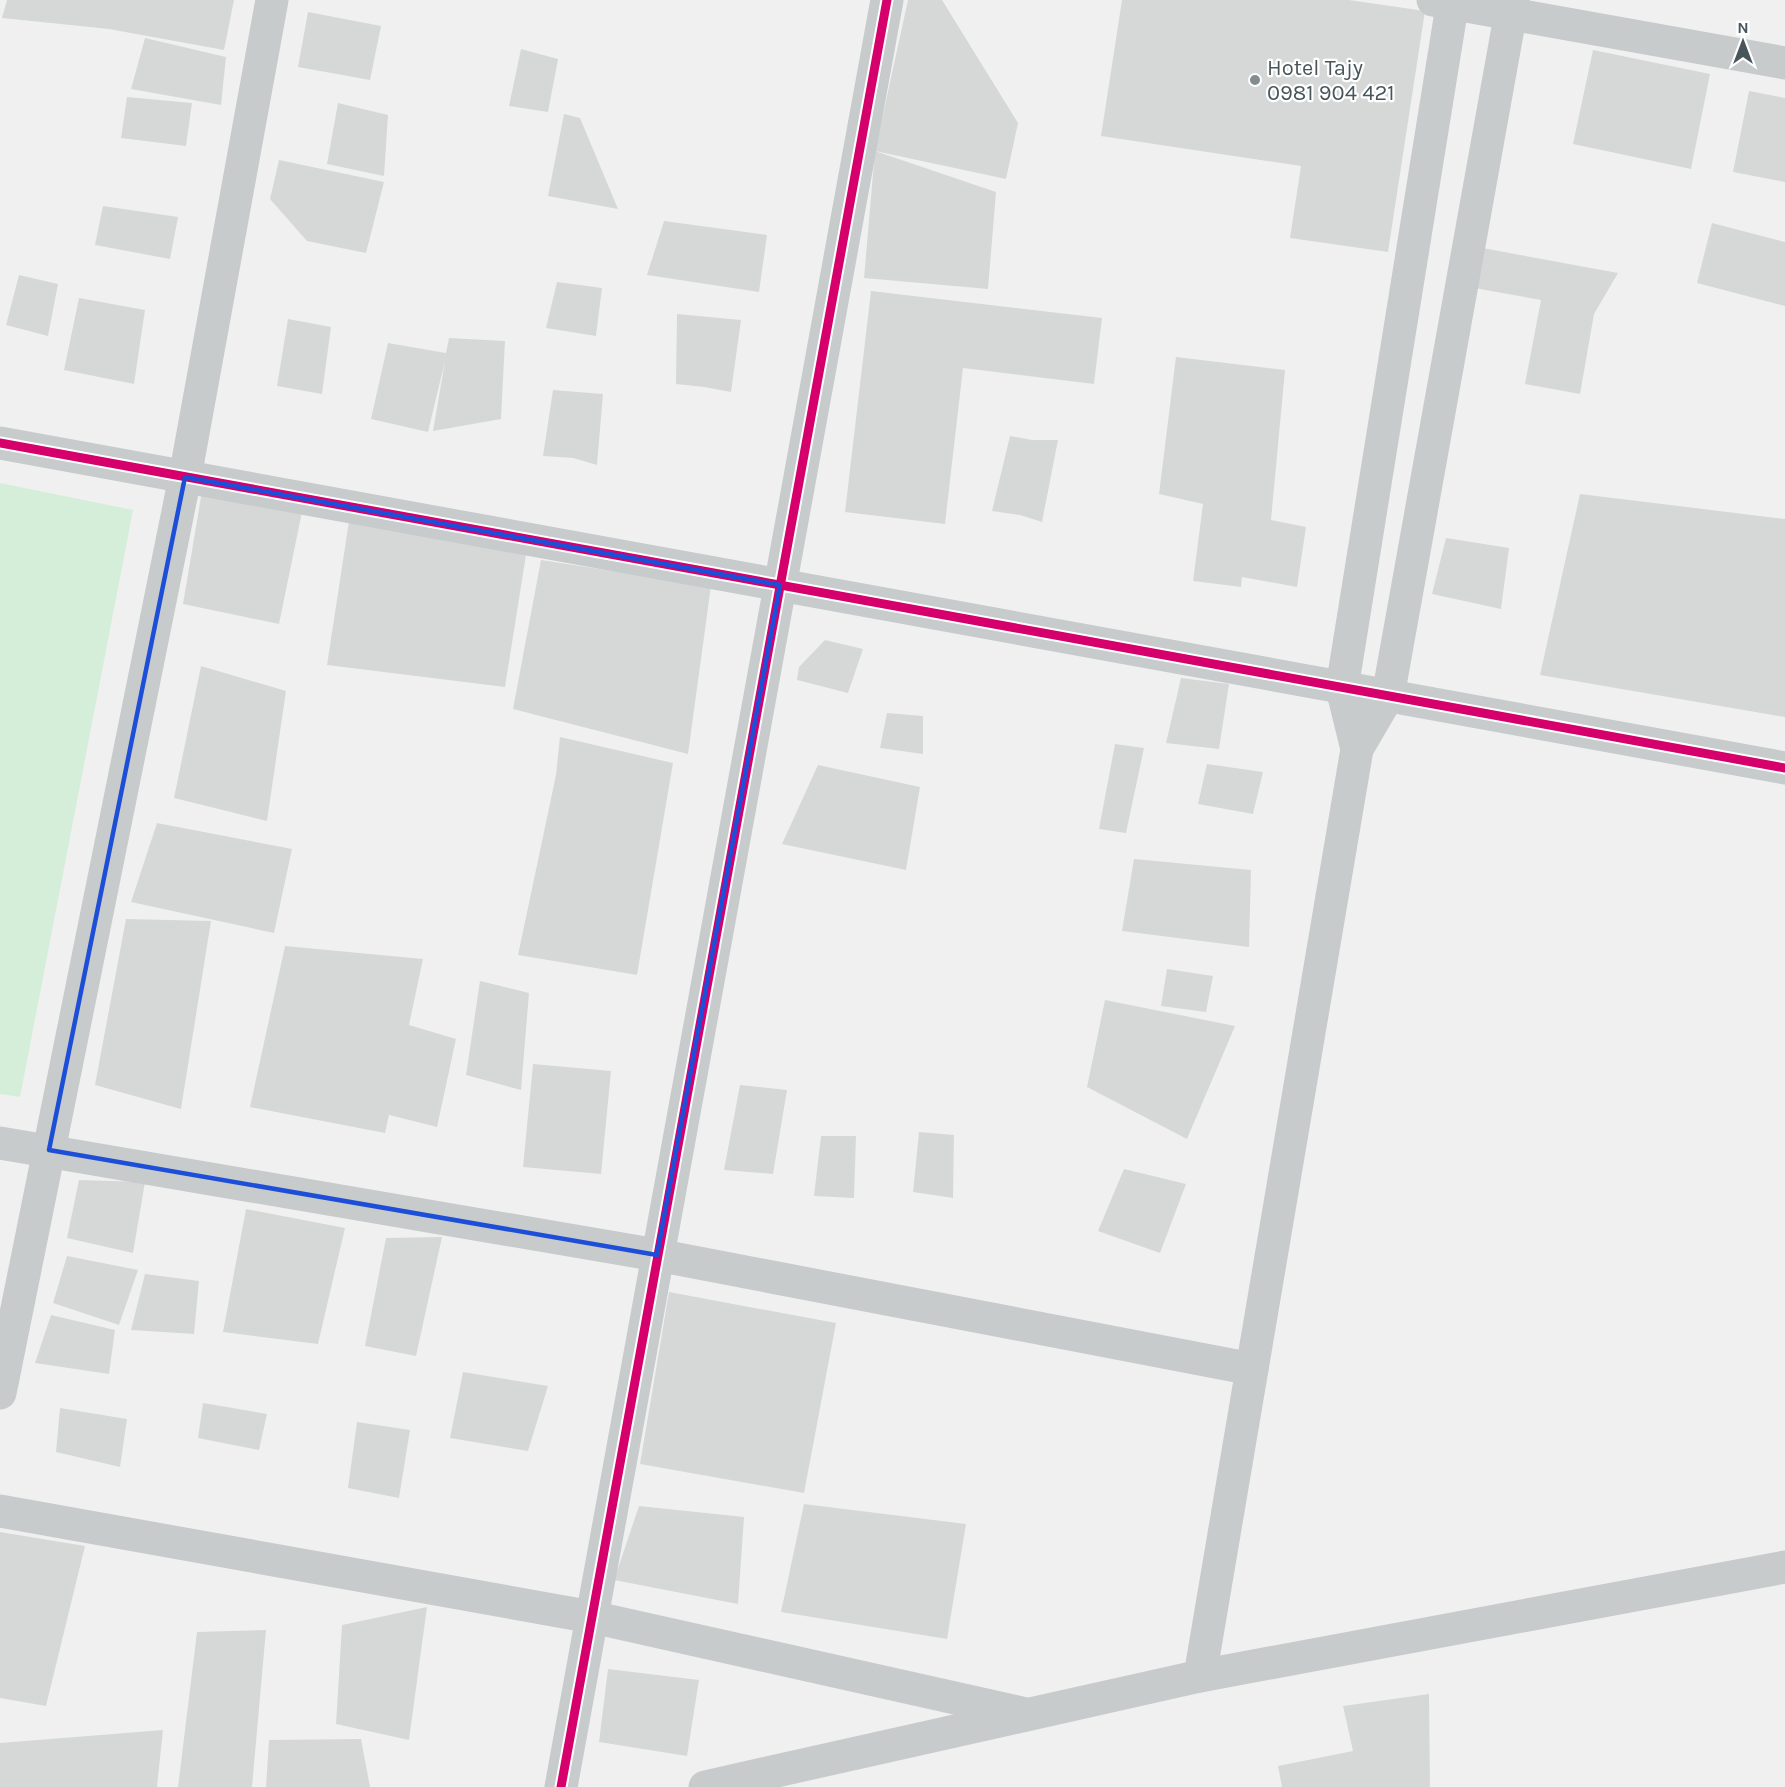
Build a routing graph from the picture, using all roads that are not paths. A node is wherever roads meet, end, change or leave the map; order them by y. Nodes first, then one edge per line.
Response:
1 (272, 0) edge
2 (887, 0) edge
3 (1446, 1) edge
4 (1512, 7) edge
5 (1785, 63) edge
6 (0, 443) edge
7 (185, 477) junction
8 (780, 585) junction
9 (1342, 688) junction
10 (1388, 696) junction
11 (1357, 748) junction
12 (1785, 768) edge
13 (0, 1143) edge
14 (49, 1150) junction
15 (657, 1255) junction
16 (1252, 1370) junction
17 (0, 1393) edge
18 (0, 1512) edge
19 (1785, 1567) edge
20 (592, 1617) junction
21 (1200, 1676) junction
22 (1031, 1715) junction
23 (561, 1787) edge
24 (705, 1787) edge

1 - 7 street
2 - 8 street
3 - 4 street
3 - 9 street
4 - 5 street
4 - 10 street
6 - 7 street
7 - 8 street
7 - 14 street
8 - 9 street
8 - 15 street
9 - 10 street
9 - 11 street
10 - 11 street
10 - 12 street
11 - 16 street
13 - 14 street
14 - 15 street
14 - 17 street
15 - 16 street
15 - 20 street
16 - 21 street
18 - 20 street
19 - 21 street
20 - 22 street
20 - 23 street
21 - 22 street
22 - 24 street

